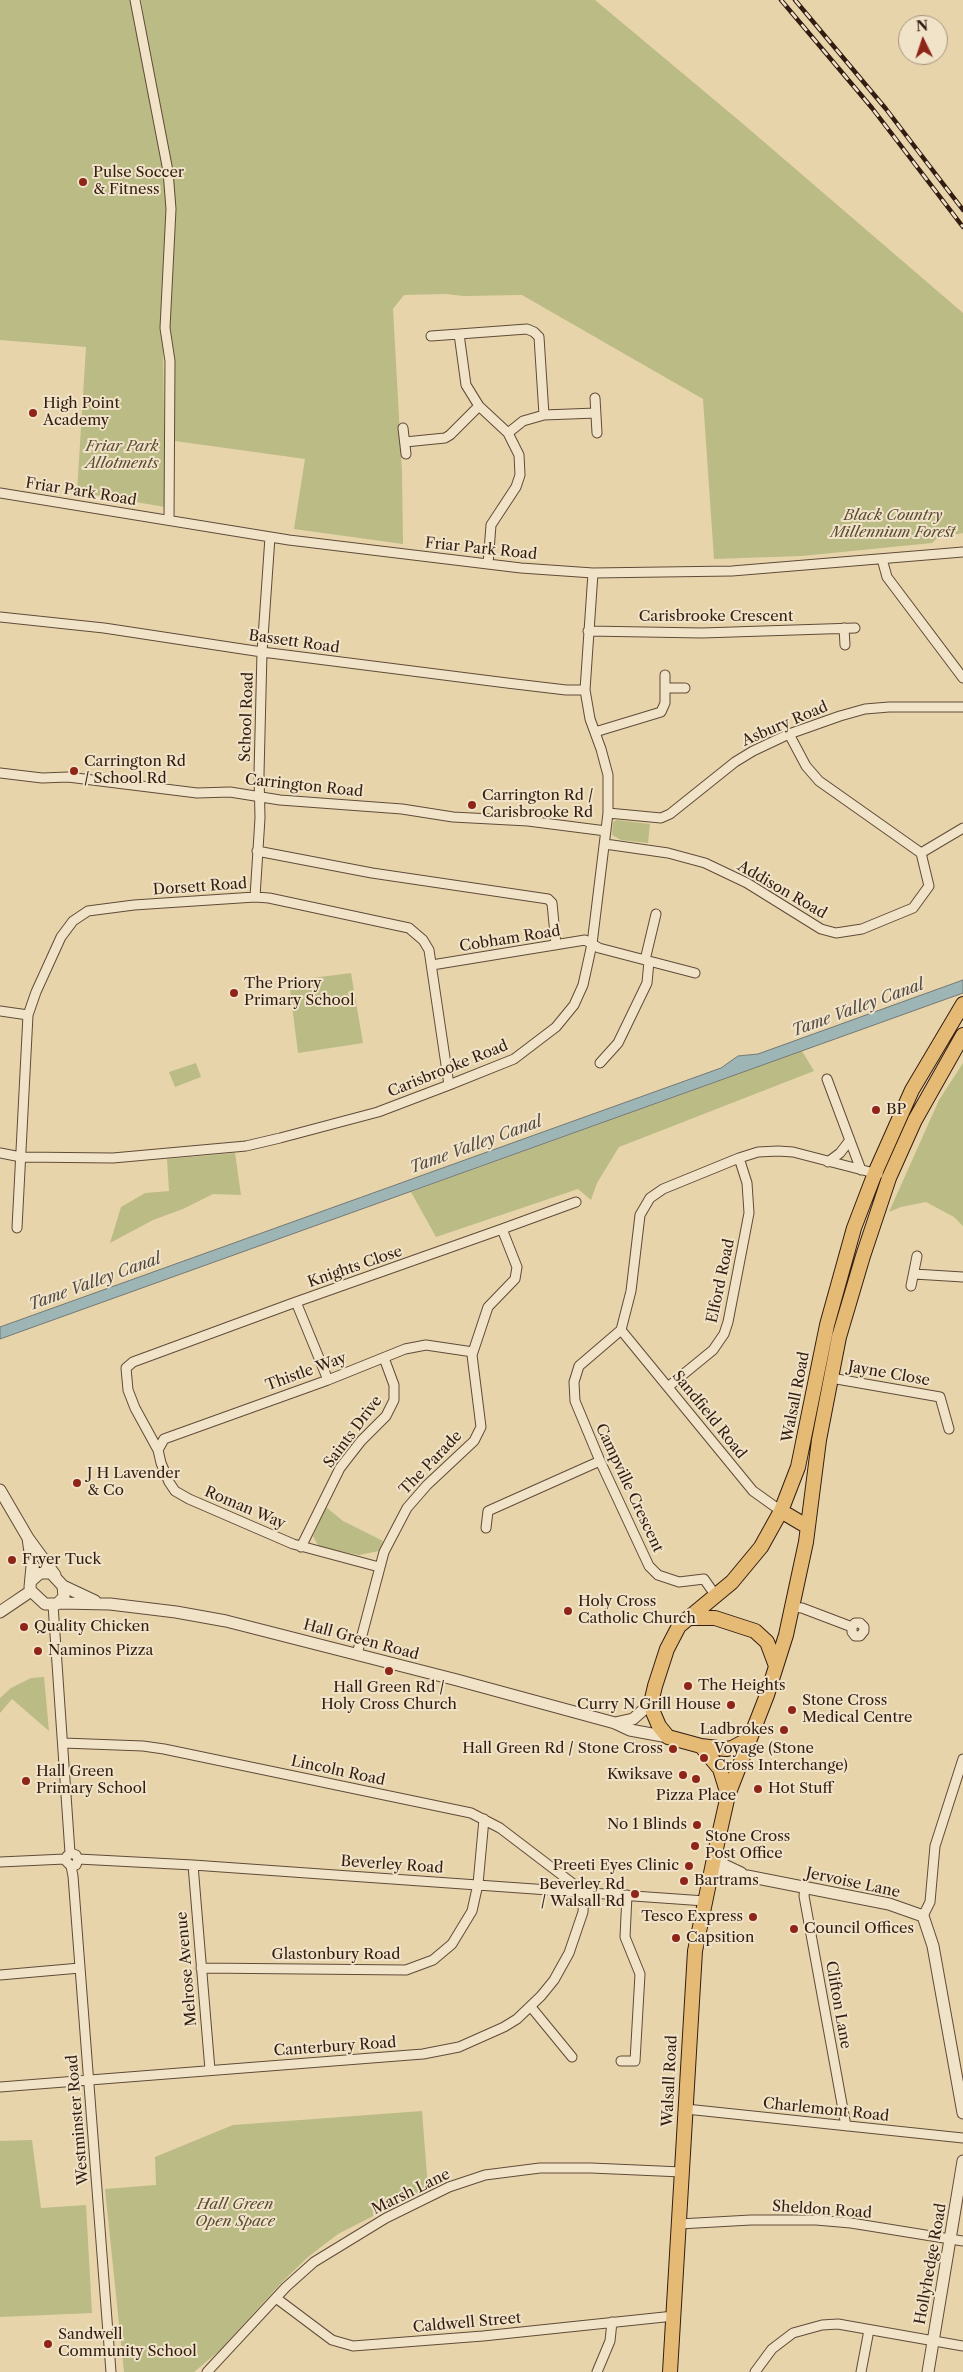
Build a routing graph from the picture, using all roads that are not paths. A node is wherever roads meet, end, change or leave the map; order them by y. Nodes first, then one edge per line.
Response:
1 (136, 0) edge
2 (459, 334) junction
3 (431, 336) dead end
4 (595, 398) dead end
5 (479, 406) junction
6 (596, 412) junction
7 (544, 415) junction
8 (403, 428) dead end
9 (508, 433) junction
10 (597, 433) dead end
11 (405, 442) junction
12 (406, 454) dead end
13 (0, 493) edge
14 (169, 520) junction
15 (270, 537) junction
16 (963, 552) edge
17 (882, 559) junction
18 (488, 564) junction
19 (593, 573) junction
20 (0, 617) edge
21 (844, 628) junction
22 (855, 628) dead end
23 (588, 631) junction
24 (845, 645) dead end
25 (262, 652) junction
26 (665, 675) dead end
27 (963, 678) edge
28 (665, 688) junction
29 (685, 688) dead end
30 (585, 690) junction
31 (963, 707) edge
32 (595, 732) junction
33 (789, 734) junction
34 (0, 773) edge
35 (259, 797) junction
36 (608, 813) junction
37 (963, 828) edge
38 (606, 831) junction
39 (605, 844) junction
40 (257, 851) junction
41 (921, 853) junction
42 (255, 897) junction
43 (656, 914) dead end
44 (592, 944) junction
45 (556, 945) junction
46 (647, 961) junction
47 (432, 965) junction
48 (695, 973) dead end
49 (963, 1004) edge
50 (0, 1011) edge
51 (28, 1014) junction
52 (959, 1036) edge
53 (600, 1063) dead end
54 (828, 1078) dead end
55 (449, 1085) junction
56 (850, 1140) junction
57 (0, 1153) edge
58 (21, 1157) junction
59 (739, 1158) junction
60 (828, 1162) junction
61 (868, 1172) junction
62 (889, 1178) junction
63 (576, 1202) dead end
64 (17, 1228) dead end
65 (502, 1229) junction
66 (917, 1256) dead end
67 (914, 1274) junction
68 (963, 1277) edge
69 (911, 1286) dead end
70 (296, 1302) junction
71 (621, 1330) junction
72 (473, 1352) junction
73 (384, 1358) junction
74 (831, 1378) junction
75 (328, 1380) junction
76 (669, 1386) junction
77 (949, 1429) dead end
78 (158, 1450) junction
79 (600, 1461) junction
80 (0, 1490) edge
81 (781, 1511) junction
82 (808, 1527) junction
83 (486, 1528) dead end
84 (28, 1538) junction
85 (301, 1547) junction
86 (379, 1567) junction
87 (55, 1575) junction
88 (31, 1586) junction
89 (63, 1586) junction
90 (716, 1596) junction
91 (96, 1602) junction
92 (56, 1604) junction
93 (792, 1607) junction
94 (0, 1612) edge
95 (688, 1618) junction
96 (852, 1627) dead end
97 (357, 1654) junction
98 (776, 1666) junction
99 (651, 1703) junction
100 (615, 1723) junction
101 (668, 1737) junction
102 (749, 1739) junction
103 (63, 1743) junction
104 (701, 1746) junction
105 (963, 1759) edge
106 (728, 1795) junction
107 (484, 1819) junction
108 (715, 1852) junction
109 (71, 1860) junction
110 (0, 1862) edge
111 (193, 1865) junction
112 (711, 1872) junction
113 (747, 1876) junction
114 (478, 1884) junction
115 (805, 1888) junction
116 (584, 1892) junction
117 (627, 1895) junction
118 (705, 1901) junction
119 (923, 1916) junction
120 (80, 1968) junction
121 (201, 1968) junction
122 (0, 1975) edge
123 (531, 2006) junction
124 (572, 2058) dead end
125 (621, 2061) dead end
126 (210, 2070) junction
127 (88, 2080) junction
128 (0, 2087) edge
129 (686, 2109) junction
130 (963, 2113) edge
131 (846, 2126) junction
132 (963, 2138) edge
133 (963, 2161) edge
134 (682, 2172) junction
135 (679, 2224) junction
136 (950, 2239) junction
137 (963, 2241) edge
138 (276, 2298) junction
139 (674, 2316) junction
140 (612, 2322) junction
141 (869, 2330) junction
142 (933, 2341) junction
143 (963, 2346) edge
144 (111, 2372) edge
145 (207, 2372) edge
146 (597, 2372) edge
147 (670, 2372) edge
148 (755, 2372) edge
149 (861, 2372) edge
150 (928, 2372) edge

1 - 14 street
2 - 3 street
2 - 5 street
2 - 7 street
4 - 6 street
5 - 9 street
5 - 11 street
6 - 7 street
6 - 10 street
7 - 9 street
8 - 11 street
9 - 18 street
11 - 12 street
13 - 14 street, Friar Park Road
14 - 15 street, Friar Park Road
15 - 18 street, Friar Park Road
15 - 25 street, School Road
16 - 17 street, Friar Park Road
17 - 19 street, Friar Park Road
17 - 27 street
18 - 19 street, Friar Park Road
19 - 23 street, Carisbrooke Road
20 - 25 street, Bassett Road
21 - 22 street, Carisbrooke Crescent
21 - 23 street, Carisbrooke Crescent
21 - 24 street
23 - 30 street, Carisbrooke Road
25 - 30 street, Bassett Road
25 - 35 street, School Road
26 - 28 street
28 - 29 street
28 - 32 street
30 - 32 street, Carisbrooke Road
31 - 33 street, Asbury Road
32 - 36 street, Carisbrooke Road
33 - 36 street, Asbury Road
33 - 41 street
34 - 35 street, Carrington Road
35 - 38 street, Carrington Road
35 - 40 street, School Road
36 - 38 street, Carisbrooke Road
37 - 41 street
38 - 39 street, Carisbrooke Road
39 - 41 street, Addison Road
39 - 44 street, Carisbrooke Road
40 - 42 street, School Road
40 - 45 street
42 - 47 street, Dorsett Road
42 - 51 street, Dorsett Road
43 - 46 street
44 - 45 street, Cobham Road
44 - 46 street, Cobham Road
44 - 55 street, Carisbrooke Road
45 - 47 street, Cobham Road
46 - 48 street, Cobham Road
46 - 53 street
47 - 55 street, Dorsett Road
49 - 52 main road, Walsall Road
50 - 51 street
51 - 58 street, Dorsett Road
52 - 61 main road, Walsall Road
52 - 62 main road, Walsall Road
54 - 56 street
55 - 58 street, Carisbrooke Road
56 - 60 street
56 - 61 street
57 - 58 street, Carisbrooke Road
58 - 64 street, Dorsett Road
59 - 60 street
59 - 71 street
59 - 76 street, Elford Road
60 - 61 street
61 - 62 street
61 - 81 main road, Walsall Road
62 - 74 main road, Walsall Road
63 - 65 street
65 - 70 street, Knights Close
65 - 72 street, The Parade
66 - 67 street
67 - 68 street
67 - 69 street
70 - 75 street, Knights Close
70 - 78 street, Roman Way
71 - 76 street, Sandfield Road
71 - 79 street, Campville Crescent
72 - 73 street, Thistle Way
72 - 86 street, The Parade
73 - 75 street, Thistle Way
73 - 85 street, Saints Drive
74 - 77 street, Jayne Close
74 - 82 main road, Walsall Road
75 - 78 street, Thistle Way
76 - 81 street, Sandfield Road
78 - 85 street, Roman Way
79 - 83 street
79 - 90 street, Campville Crescent
80 - 84 street
81 - 82 main road
81 - 90 main road, Walsall Road
82 - 93 main road, Walsall Road
84 - 87 street
84 - 88 street
85 - 86 street, Roman Way
86 - 97 street, The Parade
87 - 88 street
87 - 89 street
88 - 92 street
88 - 94 street
89 - 91 street, Hall Green Road
89 - 92 street
90 - 95 main road, Walsall Road
91 - 92 street, Hall Green Road
91 - 97 street, Hall Green Road
92 - 103 street, Westminster Road
93 - 96 street
93 - 98 main road, Walsall Road
95 - 98 main road
95 - 99 main road, Walsall Road
97 - 100 street, Hall Green Road
98 - 102 main road, Walsall Road
99 - 100 street
99 - 101 main road
100 - 101 street, Hall Green Road
101 - 104 main road
102 - 104 main road
102 - 106 main road, Walsall Road
103 - 107 street, Lincoln Road
103 - 109 street, Westminster Road
104 - 106 main road, Walsall Road
105 - 119 street
106 - 108 main road, Walsall Road
107 - 114 street, Glastonbury Road
107 - 116 street, Lincoln Road
108 - 112 main road, Walsall Road
108 - 113 street, Jervoise Lane
109 - 110 street, Beverley Road
109 - 111 street, Beverley Road
109 - 120 street, Westminster Road
111 - 114 street, Beverley Road
111 - 121 street, Melrose Avenue
112 - 113 street, Jervoise Lane
112 - 118 main road, Walsall Road
113 - 115 street, Jervoise Lane
114 - 116 street, Beverley Road
114 - 121 street, Glastonbury Road
115 - 119 street, Jervoise Lane
115 - 131 street, Clifton Lane
116 - 117 street, Beverley Road
116 - 123 street, Canterbury Road
117 - 118 street, Beverley Road
117 - 125 street
118 - 129 main road, Walsall Road
119 - 130 street
120 - 122 street
120 - 127 street, Westminster Road
121 - 126 street, Melrose Avenue
123 - 124 street
123 - 126 street, Canterbury Road
126 - 127 street, Canterbury Road
127 - 128 street, Canterbury Road
127 - 144 street, Westminster Road
129 - 131 street, Charlemont Road
129 - 134 main road, Walsall Road
131 - 132 street, Charlemont Road
133 - 136 street, Hollyhedge Road
134 - 135 main road, Walsall Road
134 - 138 street, Marsh Lane
135 - 136 street, Sheldon Road
135 - 139 main road, Walsall Road
136 - 137 street, Sheldon Road
136 - 142 street, Hollyhedge Road
138 - 140 street, Caldwell Street
138 - 145 street, Marsh Lane
139 - 140 street, Caldwell Street
139 - 147 main road, Walsall Road
140 - 146 street
141 - 142 street
141 - 148 street
141 - 149 street
142 - 143 street
142 - 150 street, Hollyhedge Road

